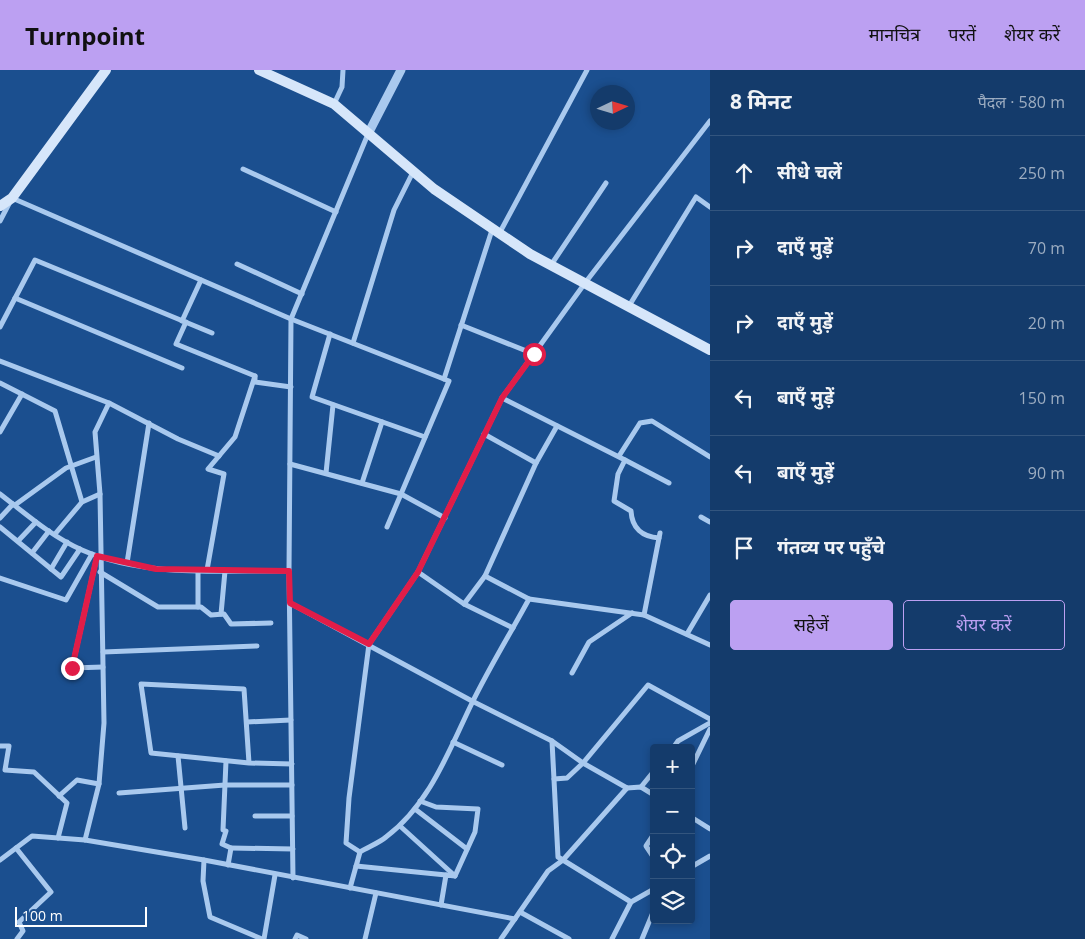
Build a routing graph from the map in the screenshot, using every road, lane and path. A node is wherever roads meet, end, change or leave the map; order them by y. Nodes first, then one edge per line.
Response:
1 (106, 70) edge
2 (259, 70) edge
3 (343, 70) edge
4 (400, 70) edge
5 (587, 70) edge
6 (334, 104) junction
7 (710, 121) edge
8 (369, 132) junction
9 (243, 169) dead end
10 (413, 172) junction
11 (606, 183) dead end
12 (12, 198) junction
13 (0, 206) edge
14 (710, 207) edge
15 (336, 212) junction
16 (0, 221) edge
17 (495, 232) junction
18 (237, 264) dead end
19 (551, 265) junction
20 (201, 280) junction
21 (585, 283) junction
22 (302, 294) junction
23 (15, 298) junction
24 (629, 306) junction
25 (291, 319) junction
26 (184, 322) junction
27 (461, 325) junction
28 (0, 327) edge
29 (212, 334) dead end
30 (330, 334) junction
31 (353, 343) junction
32 (710, 350) edge
33 (534, 354) junction
34 (0, 361) edge
35 (182, 368) dead end
36 (255, 376) junction
37 (444, 379) junction
38 (0, 383) edge
39 (291, 387) junction
40 (22, 394) junction
41 (502, 398) junction
42 (109, 404) junction
43 (333, 405) junction
44 (382, 422) junction
45 (149, 423) junction
46 (557, 426) junction
47 (0, 432) edge
48 (484, 434) junction
49 (425, 437) junction
50 (219, 456) junction
51 (619, 456) junction
52 (96, 457) junction
53 (710, 457) edge
54 (625, 460) junction
55 (536, 463) junction
56 (290, 464) junction
57 (71, 466) junction
58 (326, 473) junction
59 (362, 483) junction
60 (669, 483) dead end
61 (0, 494) edge
62 (100, 494) junction
63 (402, 494) junction
64 (82, 502) junction
65 (14, 505) junction
66 (701, 517) dead end
67 (0, 518) edge
68 (445, 518) junction
69 (36, 522) junction
70 (710, 522) edge
71 (0, 527) edge
72 (387, 527) dead end
73 (52, 532) junction
74 (18, 541) junction
75 (67, 542) junction
76 (80, 549) junction
77 (32, 553) junction
78 (96, 555) junction
79 (127, 563) junction
80 (51, 569) junction
81 (198, 570) junction
82 (207, 570) junction
83 (224, 570) junction
84 (289, 571) junction
85 (100, 572) junction
86 (418, 572) junction
87 (485, 576) junction
88 (0, 578) edge
89 (710, 595) edge
90 (529, 599) junction
91 (290, 603) junction
92 (464, 604) junction
93 (198, 607) junction
94 (632, 613) junction
95 (221, 614) junction
96 (644, 616) junction
97 (271, 622) dead end
98 (513, 628) junction
99 (687, 634) junction
100 (369, 644) junction
101 (710, 645) edge
102 (258, 646) dead end
103 (103, 652) junction
104 (103, 667) junction
105 (572, 673) dead end
106 (472, 701) junction
107 (710, 718) edge
108 (291, 720) junction
109 (247, 722) junction
110 (710, 723) edge
111 (710, 729) edge
112 (552, 741) junction
113 (453, 742) junction
114 (676, 744) edge
115 (0, 746) edge
116 (178, 756) junction
117 (695, 760) edge
118 (226, 761) junction
119 (249, 763) junction
120 (583, 763) junction
121 (292, 764) junction
122 (502, 765) dead end
123 (650, 776) edge
124 (554, 779) junction
125 (99, 784) junction
126 (292, 784) junction
127 (225, 785) junction
128 (181, 788) junction
129 (627, 788) junction
130 (641, 788) junction
131 (119, 793) dead end
132 (650, 793) edge
133 (59, 796) junction
134 (420, 801) junction
135 (415, 809) junction
136 (255, 816) dead end
137 (292, 816) junction
138 (695, 820) edge
139 (400, 826) junction
140 (185, 828) dead end
141 (710, 830) edge
142 (58, 838) junction
143 (85, 840) junction
144 (650, 840) edge
145 (16, 848) junction
146 (231, 848) junction
147 (293, 849) junction
148 (467, 849) junction
149 (360, 852) junction
150 (650, 852) edge
151 (710, 856) edge
152 (0, 860) edge
153 (204, 860) junction
154 (563, 860) junction
155 (228, 865) junction
156 (695, 865) edge
157 (356, 866) junction
158 (275, 875) junction
159 (446, 875) junction
160 (455, 876) junction
161 (293, 878) junction
162 (350, 888) junction
163 (650, 891) edge
164 (376, 893) junction
165 (631, 902) junction
166 (441, 905) junction
167 (520, 912) junction
168 (515, 919) junction
169 (650, 920) edge
170 (259, 938) edge
171 (16, 939) edge
172 (295, 939) edge
173 (306, 939) edge
174 (366, 939) edge
175 (501, 939) edge
176 (569, 939) edge
177 (612, 939) edge
178 (642, 939) edge

1 - 12 main road
2 - 6 main road
3 - 6 street
4 - 8 street
5 - 17 street
6 - 8 main road
7 - 21 street
8 - 10 main road
8 - 15 street
9 - 15 street
10 - 17 main road
10 - 31 street
11 - 19 street
12 - 13 main road
12 - 16 street
12 - 20 street
14 - 24 street
15 - 22 street
17 - 19 main road
17 - 27 street
18 - 22 street
19 - 21 main road
20 - 25 street
20 - 26 street
21 - 24 main road
21 - 33 street
22 - 25 street
23 - 26 street
23 - 28 street
23 - 35 street
24 - 32 main road
25 - 30 street
25 - 39 street
26 - 29 street
26 - 36 street
27 - 33 street
27 - 37 street
30 - 31 street
30 - 43 street
31 - 37 street
33 - 41 street
34 - 42 street
36 - 39 street
36 - 50 street
37 - 49 street
38 - 40 street
39 - 56 street
40 - 47 street
40 - 57 street
41 - 46 street
41 - 48 street
42 - 45 street
42 - 52 street
43 - 44 street
43 - 58 street
44 - 49 street
44 - 59 street
45 - 50 street
45 - 79 street
46 - 51 street
46 - 55 street
48 - 55 street
48 - 68 street
49 - 63 street
50 - 82 street
51 - 53 street
51 - 54 street
52 - 57 street
52 - 62 street
54 - 60 street
54 - 96 street
55 - 87 street
56 - 58 street
56 - 84 street
57 - 64 street
57 - 65 street
58 - 59 street
59 - 63 street
61 - 65 street
62 - 64 street
62 - 78 street
63 - 68 street
63 - 72 street
64 - 73 street
65 - 67 street
65 - 69 street
66 - 70 street
68 - 86 street
69 - 73 street
69 - 74 street
71 - 74 street
73 - 75 street
73 - 77 street
74 - 77 street
75 - 76 street
75 - 80 street
76 - 78 street
76 - 80 street
77 - 80 street
78 - 79 street
78 - 85 street
78 - 88 street
78 - 104 street
79 - 81 street
81 - 82 street
81 - 93 street
82 - 83 street
83 - 84 street
83 - 95 street
84 - 91 street
85 - 93 street
85 - 103 street
86 - 92 street
86 - 100 street
87 - 90 street
87 - 92 street
89 - 99 street
90 - 94 street
90 - 98 street
91 - 100 street
91 - 108 street
92 - 98 street
93 - 95 street
94 - 96 street
94 - 105 street
95 - 97 street
96 - 99 street
98 - 106 street
99 - 101 street
100 - 106 street
100 - 149 street
102 - 103 street
103 - 104 street
104 - 125 street
106 - 112 street
106 - 113 street
107 - 120 street
108 - 109 street
108 - 121 street
109 - 116 street
109 - 119 street
110 - 114 street
111 - 117 street
112 - 120 street
112 - 124 street
113 - 122 street
113 - 134 street
115 - 133 street
116 - 118 street
116 - 128 street
118 - 119 street
118 - 127 street
119 - 121 street
120 - 124 street
120 - 129 street
121 - 126 street
123 - 130 street
124 - 154 street
125 - 133 street
125 - 143 street
126 - 127 street
126 - 137 street
127 - 128 street
127 - 146 street
128 - 131 street
128 - 140 street
129 - 130 street
129 - 154 street
130 - 132 street
133 - 142 street
134 - 135 street
134 - 148 street
135 - 139 street
135 - 148 street
136 - 137 street
137 - 147 street
138 - 141 street
139 - 149 street
139 - 160 street
142 - 143 street
142 - 145 street
143 - 153 street
144 - 150 street
145 - 152 street
145 - 171 street
146 - 147 street
146 - 155 street
147 - 161 street
148 - 160 street
149 - 157 street
151 - 156 street
153 - 155 street
153 - 170 street
154 - 165 street
154 - 167 street
155 - 158 street
157 - 159 street
157 - 162 street
158 - 161 street
158 - 170 street
159 - 160 street
159 - 166 street
161 - 162 street
162 - 164 street
163 - 165 street
164 - 166 street
164 - 174 street
165 - 177 street
166 - 168 street
167 - 168 street
167 - 176 street
168 - 175 street
169 - 178 street
172 - 173 street

